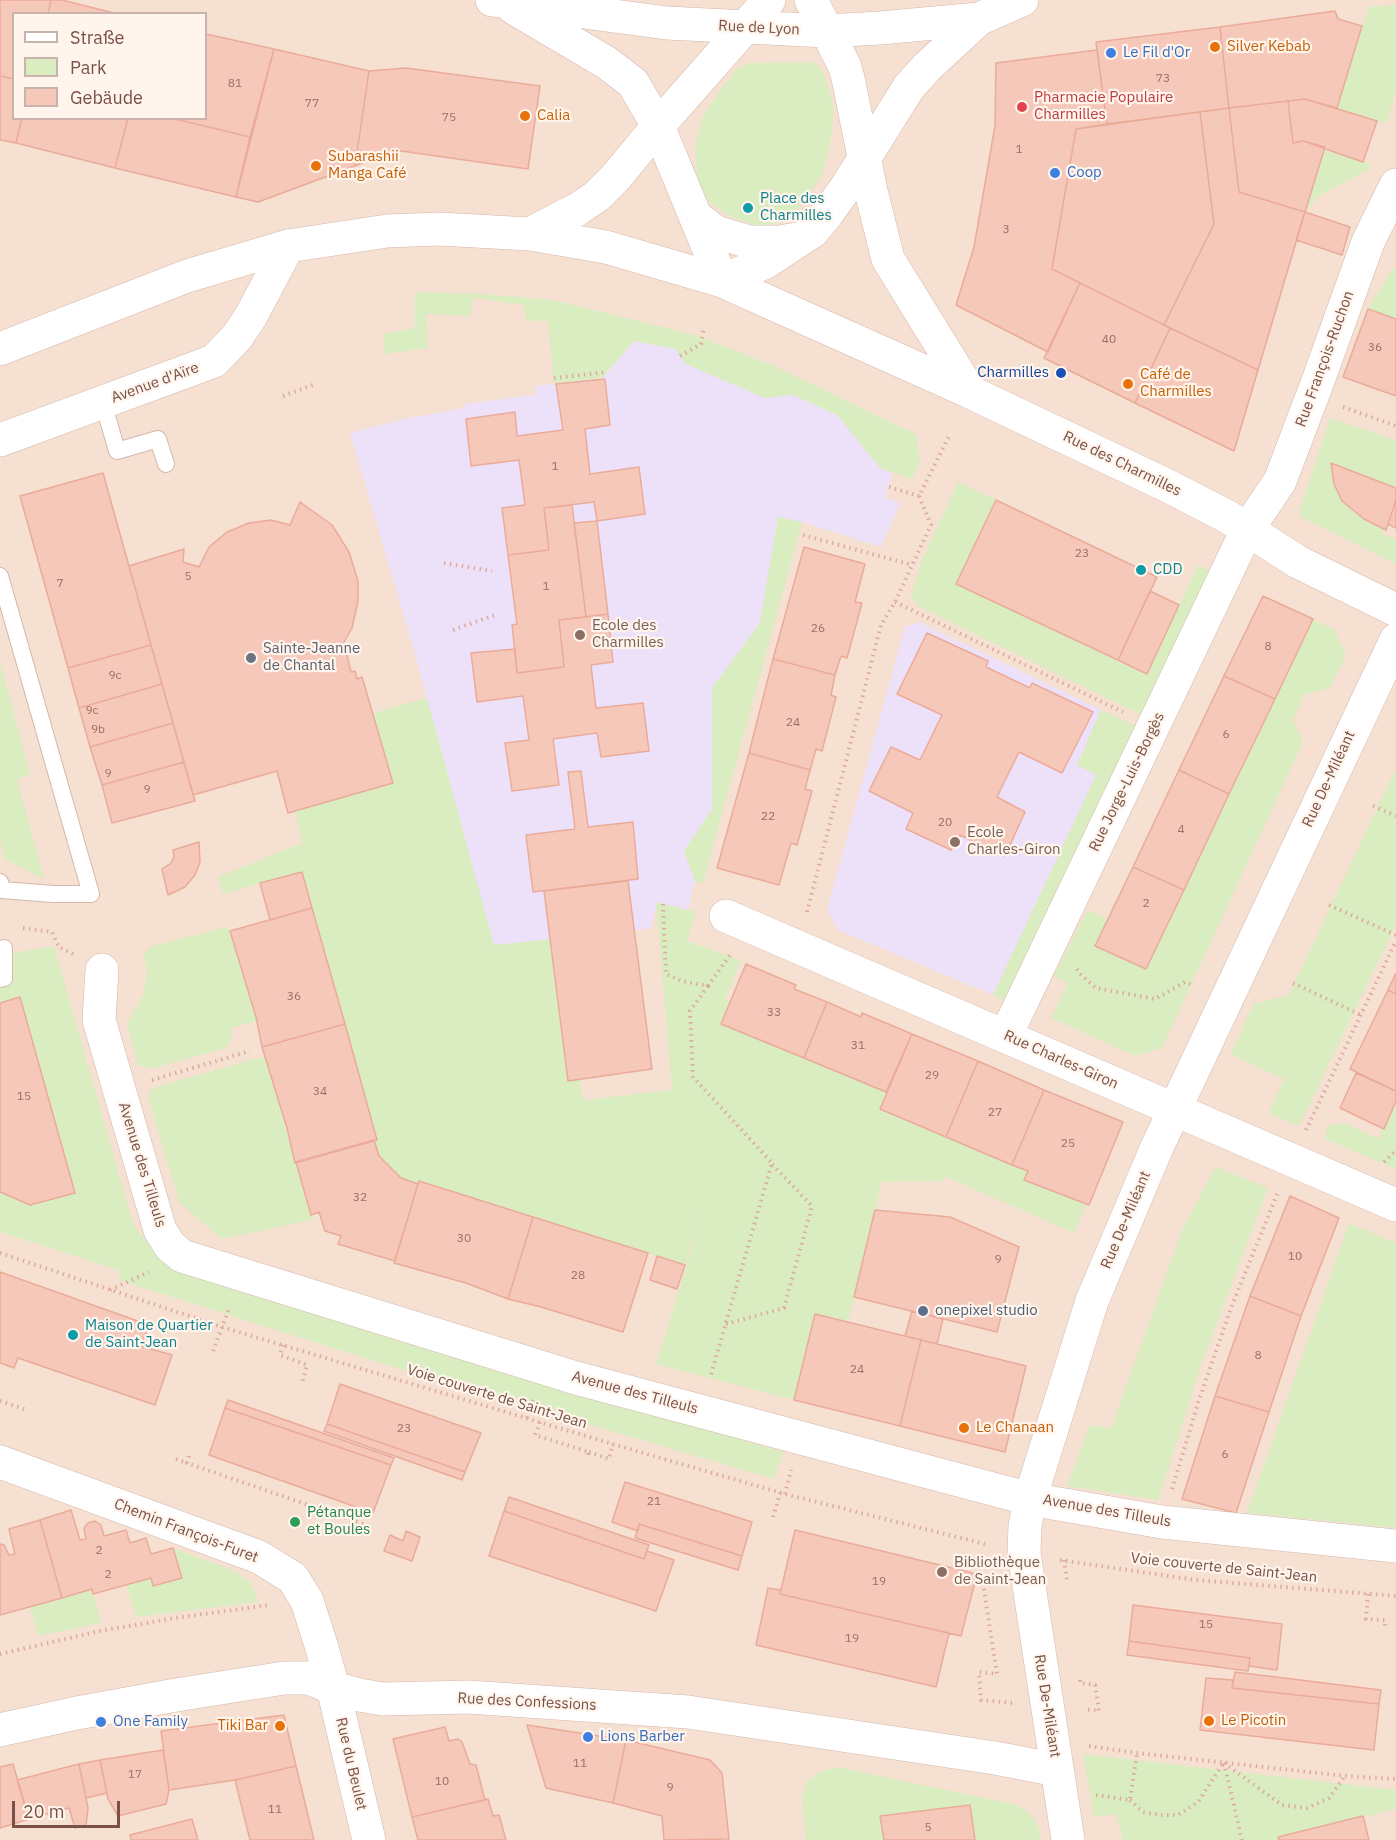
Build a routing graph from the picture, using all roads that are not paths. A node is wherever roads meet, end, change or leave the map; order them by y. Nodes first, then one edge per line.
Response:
1 (769, 0) edge
2 (811, 0) edge
3 (1022, 0) edge
4 (497, 1) edge
5 (979, 19) junction
6 (746, 27) junction
7 (827, 31) junction
8 (657, 126) junction
9 (864, 155) junction
10 (1396, 185) edge
11 (695, 216) junction
12 (530, 234) junction
13 (804, 237) junction
14 (288, 246) junction
15 (722, 281) junction
16 (0, 349) edge
17 (970, 392) junction
18 (103, 402) junction
19 (0, 440) edge
20 (166, 464) dead end
21 (1247, 530) junction
22 (0, 576) edge
23 (1396, 610) edge
24 (1396, 640) edge
25 (0, 882) edge
26 (726, 916) dead end
27 (4, 948) dead end
28 (102, 970) road end
29 (0, 979) edge
30 (1006, 1035) junction
31 (1173, 1109) junction
32 (1396, 1204) edge
33 (0, 1462) edge
34 (1030, 1499) junction
35 (1396, 1546) edge
36 (333, 1688) junction
37 (0, 1730) edge
38 (1057, 1770) junction
39 (369, 1840) edge
40 (1068, 1840) edge

1 - 6 street
2 - 7 street
3 - 5 street, Rue de Lyon
4 - 6 street, Rue de Lyon
4 - 8 street
5 - 7 street, Rue de Lyon
5 - 9 street
6 - 7 street, Rue de Lyon
6 - 8 street
7 - 9 street
8 - 11 street
8 - 12 street
9 - 13 street
9 - 17 street
10 - 21 street, Rue François-Ruchon
11 - 13 street
11 - 15 street
12 - 14 street
12 - 15 street
13 - 15 street
14 - 16 street
14 - 18 street, Avenue d'Aïre
15 - 17 street, Rue des Charmilles
17 - 21 street, Rue des Charmilles
18 - 19 street, Avenue d'Aïre
18 - 20 lane
21 - 23 street, Rue des Charmilles
21 - 30 street, Rue Jorge-Luis-Borgès
22 - 25 lane
24 - 31 street, Rue De-Miléant
26 - 30 street, Rue Charles-Giron
27 - 29 lane
28 - 34 street, Avenue des Tilleuls
30 - 31 street, Rue Charles-Giron
31 - 32 street, Rue Charles-Giron
31 - 34 street, Rue De-Miléant
33 - 36 street, Chemin François-Furet
34 - 35 street, Avenue des Tilleuls
34 - 38 street, Rue De-Miléant
36 - 37 street, Rue des Confessions
36 - 38 street, Rue des Confessions
36 - 39 street, Rue du Beulet
38 - 40 street, Rue De-Miléant

